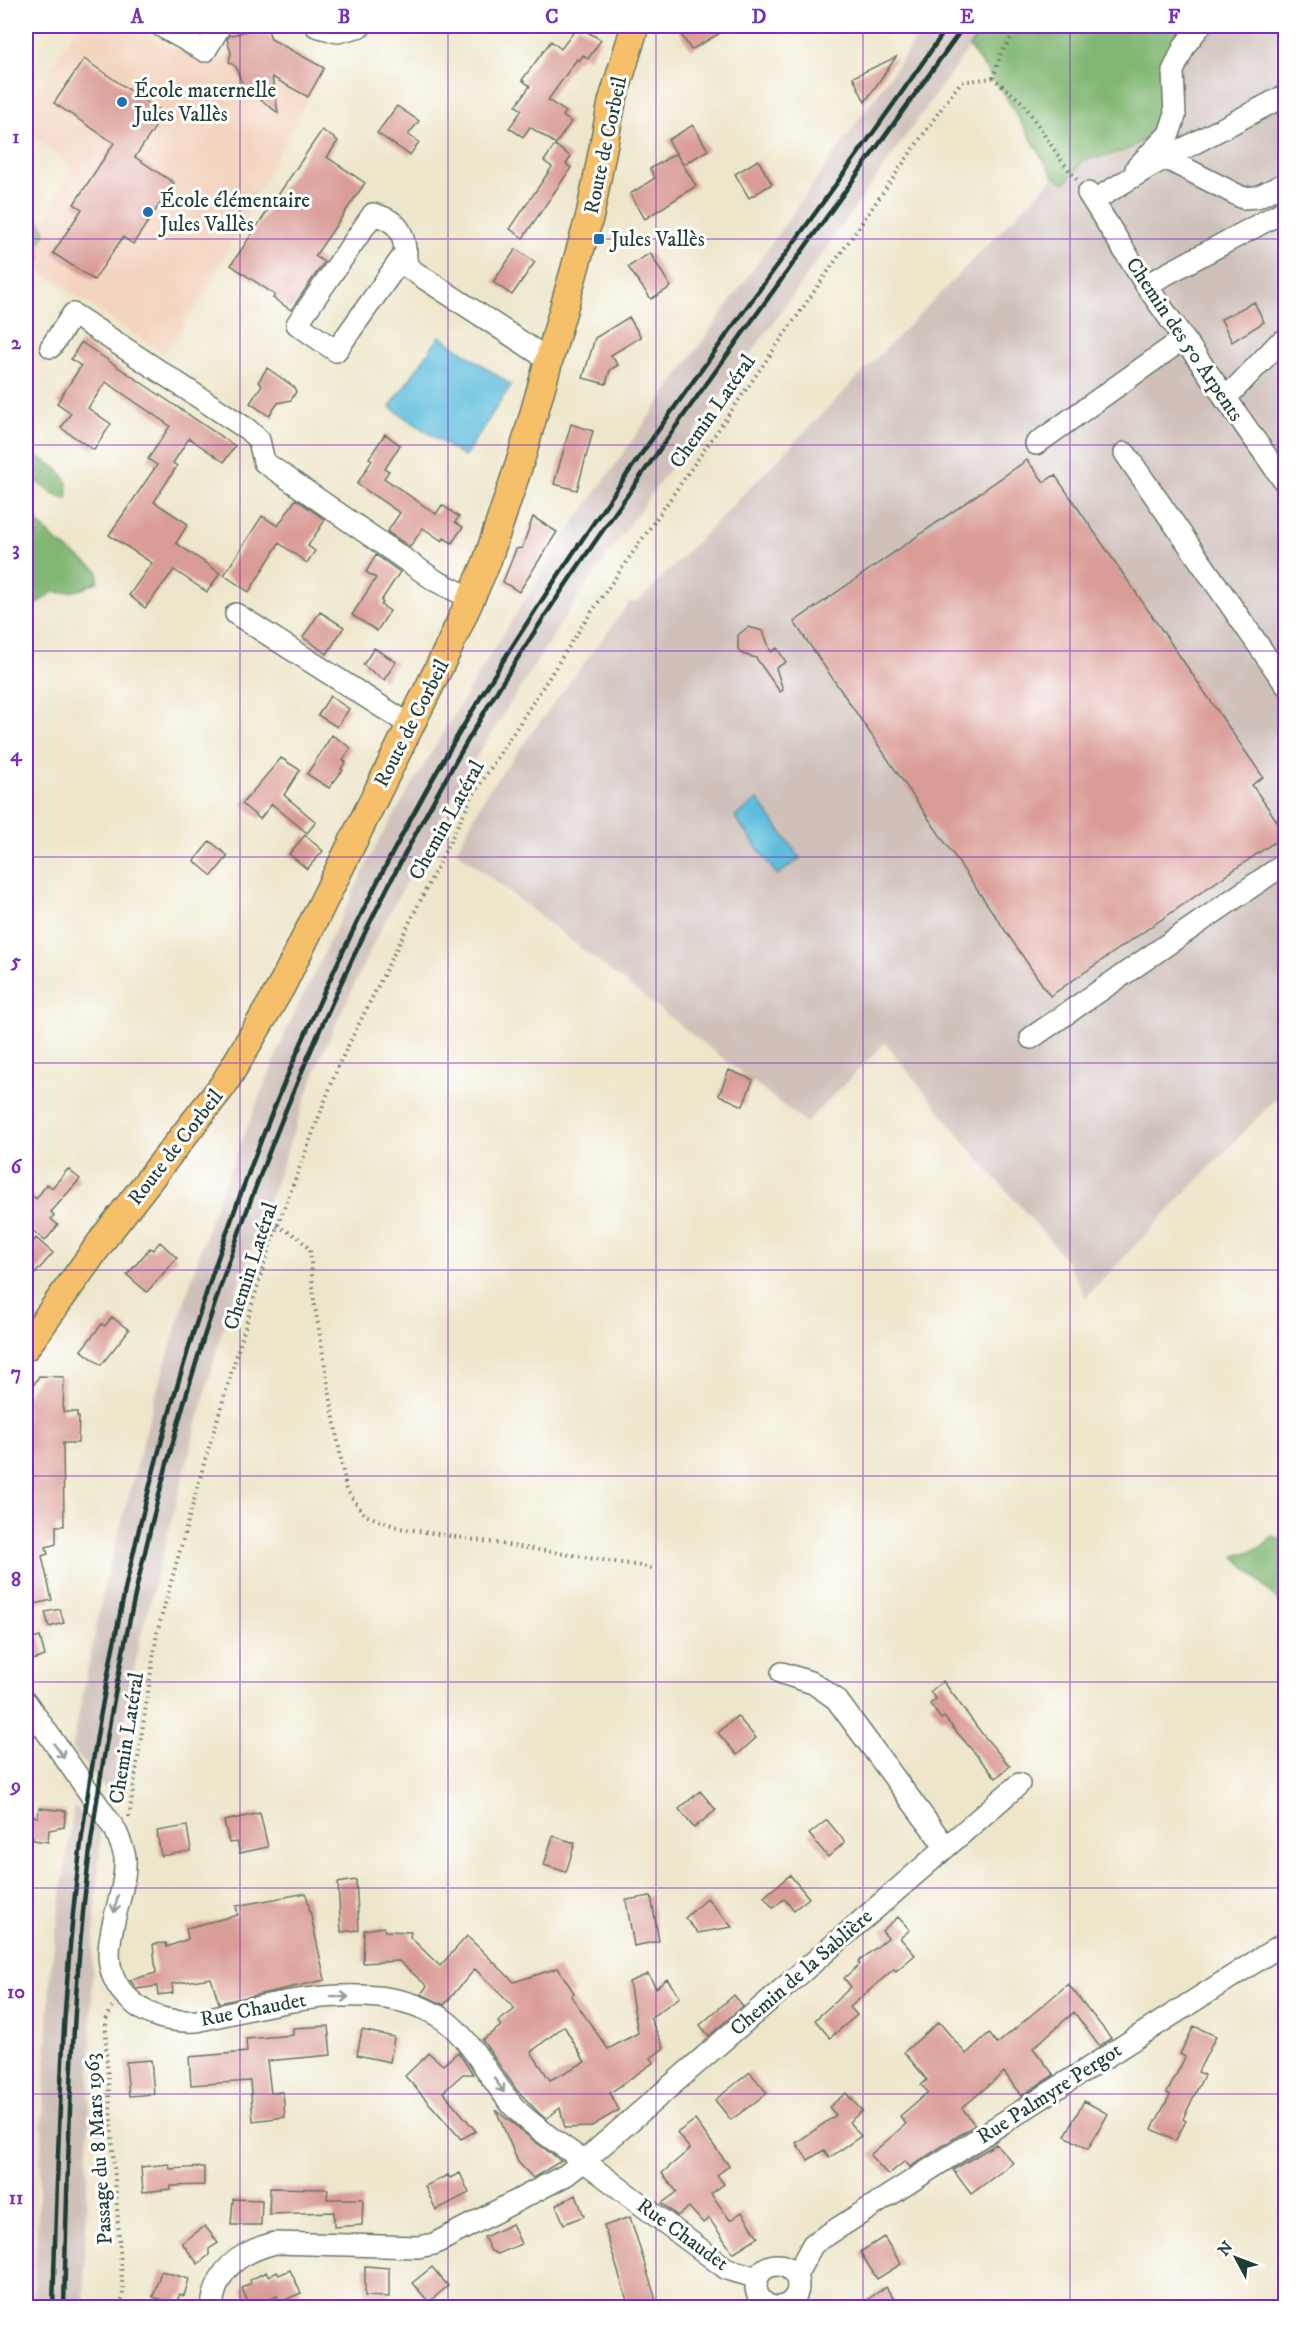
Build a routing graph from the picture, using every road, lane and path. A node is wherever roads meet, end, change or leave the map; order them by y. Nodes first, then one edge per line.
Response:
1 (160, 26) edge
2 (220, 26) edge
3 (316, 26) edge
4 (361, 26) edge
5 (635, 26) edge
6 (1019, 26) edge
7 (1200, 26) edge
8 (993, 78) junction
9 (1286, 94) edge
10 (1165, 159) junction
11 (1125, 181) junction
12 (1286, 183) edge
13 (1090, 197) junction
14 (1286, 210) edge
15 (406, 252) junction
16 (1146, 285) junction
17 (1183, 339) junction
18 (1286, 339) edge
19 (51, 347) dead end
20 (549, 360) junction
21 (1225, 399) junction
22 (1036, 444) dead end
23 (1125, 453) dead end
24 (1286, 484) edge
25 (471, 598) junction
26 (236, 614) dead end
27 (1286, 685) edge
28 (410, 725) junction
29 (1286, 863) edge
30 (1031, 1038) dead end
31 (277, 1226) junction
32 (26, 1347) edge
33 (653, 1568) dead end
34 (782, 1673) dead end
35 (26, 1702) edge
36 (1019, 1784) dead end
37 (945, 1846) junction
38 (122, 1847) junction
39 (1286, 1942) edge
40 (122, 1993) junction
41 (584, 2161) junction
42 (787, 2270) junction
43 (758, 2278) junction
44 (782, 2306) edge
45 (121, 2307) edge
46 (212, 2307) edge

1 - 2 street
3 - 4 street
5 - 20 main road, Route de Corbeil
6 - 8 path
7 - 11 street
8 - 13 path
8 - 31 path, Chemin Latéral
9 - 10 street
10 - 11 street
10 - 12 street
11 - 13 street
13 - 16 street, Chemin des 50 Arpents
14 - 16 street
15 - 15 street
15 - 20 street
16 - 17 street, Chemin des 50 Arpents
17 - 21 street, Chemin des 50 Arpents
17 - 22 street
18 - 21 street
19 - 25 street
20 - 25 main road, Route de Corbeil
21 - 24 street, Chemin des 50 Arpents
23 - 27 street
25 - 28 main road, Route de Corbeil
26 - 28 street
28 - 32 main road, Route de Corbeil
29 - 30 street
31 - 33 path
31 - 38 path, Chemin Latéral
34 - 37 street
35 -> 38 street, Rue Chaudet
36 - 37 street, Chemin de la Sablière
37 - 41 street, Chemin de la Sablière
38 -> 40 street, Rue Chaudet
39 - 42 street, Rue Palmyre Pergot
40 -> 41 street, Rue Chaudet
40 - 45 path, Passage du 8 Mars 1963
41 - 43 street, Rue Chaudet
41 - 46 street, Chemin de la Sablière
42 - 43 street
42 - 44 street
43 - 44 street

